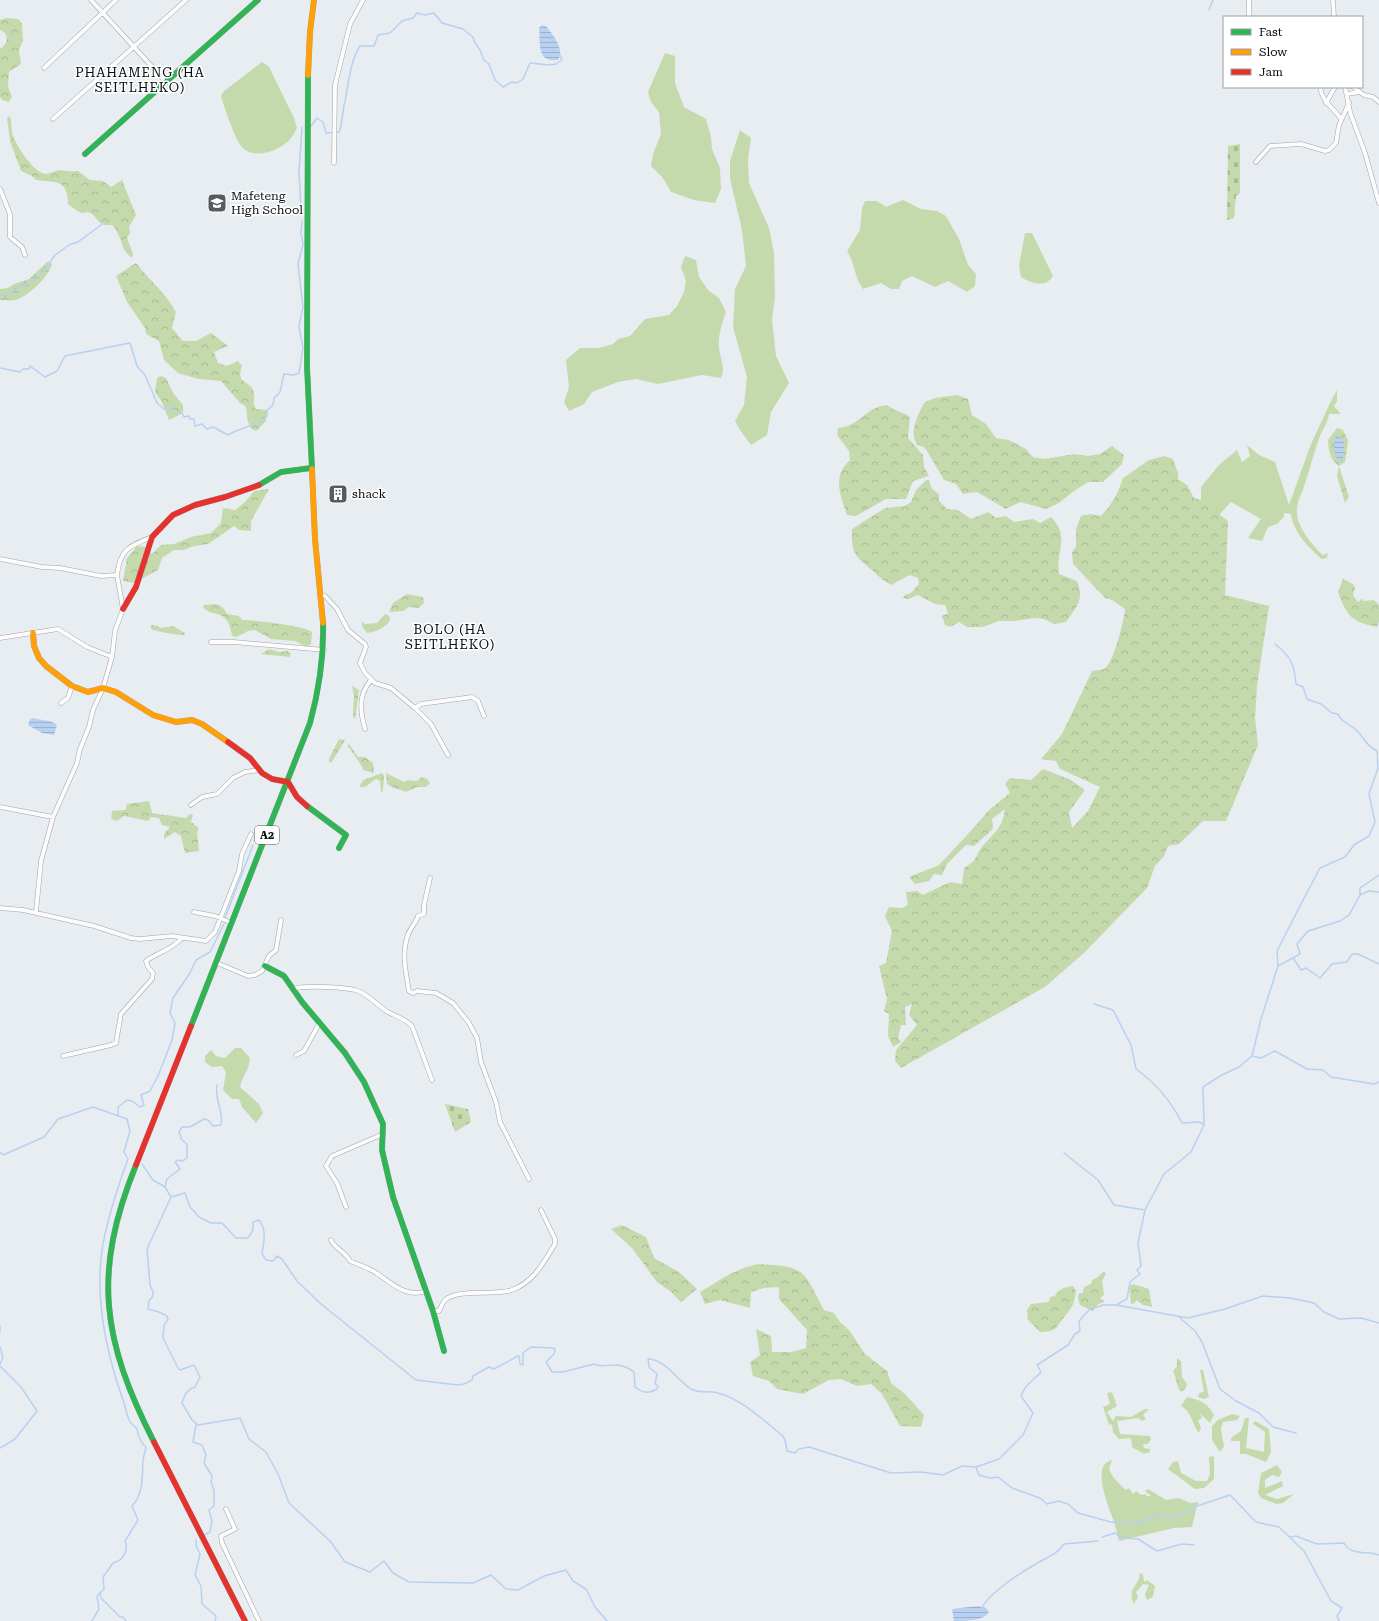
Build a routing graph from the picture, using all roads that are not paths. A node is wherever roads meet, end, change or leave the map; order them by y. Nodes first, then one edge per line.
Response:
1 (91, 0) edge
2 (116, 0) edge
3 (186, 0) edge
4 (258, 0) edge
5 (314, 0) edge
6 (363, 0) edge
7 (1249, 0) edge
8 (1333, 0) edge
9 (102, 12) junction
10 (1249, 16) edge
11 (1334, 16) edge
12 (134, 47) junction
13 (44, 68) dead end
14 (166, 82) junction
15 (1320, 88) edge
16 (1334, 88) edge
17 (1345, 88) edge
18 (1354, 88) edge
19 (1360, 92) junction
20 (1347, 94) junction
21 (1379, 102) edge
22 (1326, 103) junction
23 (1349, 103) junction
24 (53, 119) dead end
25 (1341, 120) junction
26 (85, 154) dead end
27 (1256, 162) dead end
28 (334, 163) dead end
29 (0, 189) edge
30 (1379, 203) edge
31 (25, 255) dead end
32 (311, 468) junction
33 (152, 537) junction
34 (0, 559) edge
35 (117, 575) junction
36 (320, 594) junction
37 (123, 609) junction
38 (33, 633) junction
39 (0, 638) edge
40 (211, 642) dead end
41 (324, 650) junction
42 (112, 658) junction
43 (371, 680) junction
44 (72, 686) junction
45 (103, 688) junction
46 (61, 703) dead end
47 (415, 708) junction
48 (484, 716) dead end
49 (365, 729) dead end
50 (448, 755) dead end
51 (259, 770) junction
52 (288, 782) junction
53 (191, 804) dead end
54 (0, 807) edge
55 (53, 817) junction
56 (251, 834) dead end
57 (339, 848) dead end
58 (430, 878) dead end
59 (0, 908) edge
60 (36, 912) junction
61 (194, 912) dead end
62 (220, 919) junction
63 (281, 920) dead end
64 (232, 923) junction
65 (182, 938) junction
66 (217, 962) junction
67 (266, 966) junction
68 (294, 989) junction
69 (319, 1024) junction
70 (296, 1055) dead end
71 (63, 1056) dead end
72 (432, 1080) dead end
73 (383, 1134) junction
74 (529, 1179) dead end
75 (346, 1207) dead end
76 (541, 1210) dead end
77 (331, 1240) dead end
78 (426, 1291) junction
79 (433, 1311) junction
80 (444, 1351) dead end
81 (226, 1509) dead end
82 (245, 1621) edge
83 (259, 1621) edge

1 - 9 street
2 - 9 street
3 - 12 street
4 - 14 main road
5 - 32 main road, A2
6 - 28 street
7 - 10 street
8 - 11 street
9 - 12 street
9 - 13 street
12 - 14 street
12 - 24 street
14 - 26 main road
15 - 22 street
16 - 22 street
17 - 20 street
18 - 19 street
19 - 20 street
19 - 21 street
20 - 23 street
22 - 25 street
23 - 25 street
23 - 30 street
25 - 27 street
29 - 31 street
32 - 33 main road
32 - 36 main road, A2
33 - 35 street
33 - 37 main road
34 - 35 street
35 - 37 street
36 - 41 main road, A2
36 - 43 street
37 - 42 street
38 - 39 street
38 - 42 street
38 - 44 main road
40 - 41 street
41 - 52 main road, A2
42 - 45 street
43 - 47 street
43 - 49 street
44 - 45 main road
44 - 46 street
45 - 51 main road
45 - 55 street
47 - 48 street
47 - 50 street
51 - 52 main road
51 - 53 street
52 - 57 main road
52 - 64 main road, A2
54 - 55 street
55 - 60 street
56 - 62 street
58 - 74 street
59 - 60 street
60 - 65 street
61 - 62 street
62 - 64 street
62 - 65 street
63 - 67 street
64 - 66 main road, A2
65 - 71 street
66 - 67 street
66 - 82 main road, A2
67 - 68 main road
68 - 69 main road
68 - 72 street
69 - 70 street
69 - 73 main road
73 - 75 street
73 - 78 main road
76 - 79 street
77 - 78 street
78 - 79 main road
79 - 80 main road
81 - 83 street

